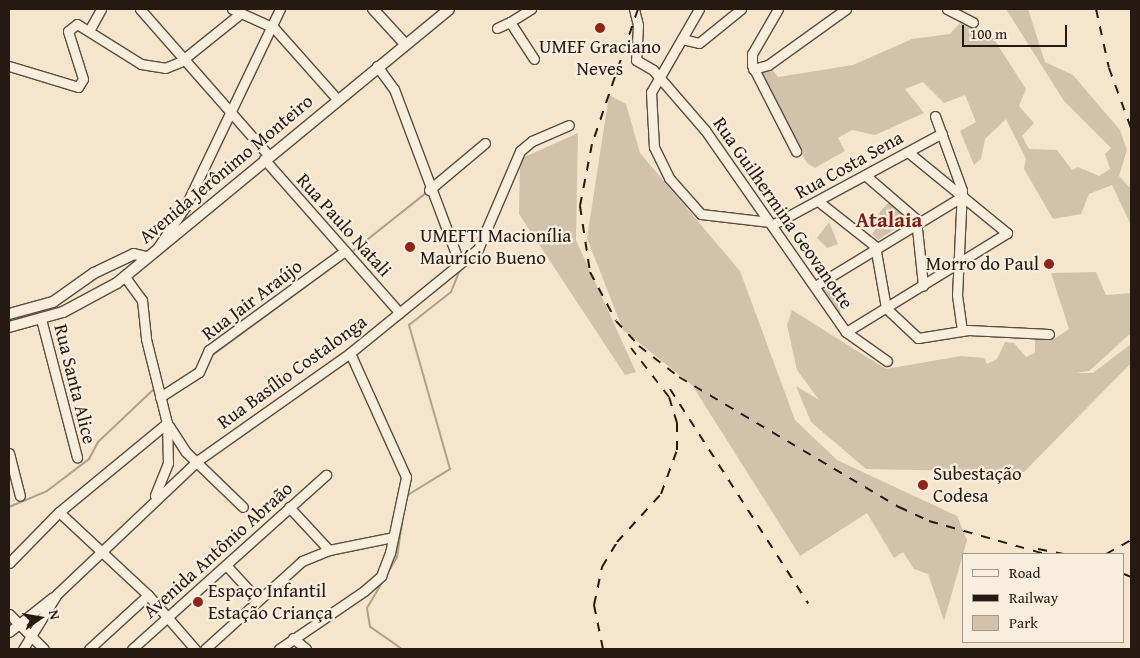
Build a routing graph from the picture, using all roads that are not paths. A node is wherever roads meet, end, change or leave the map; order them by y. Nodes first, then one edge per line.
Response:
1 (101, 9) edge
2 (140, 9) edge
3 (232, 9) edge
4 (280, 9) edge
5 (373, 9) edge
6 (449, 9) edge
7 (531, 9) edge
8 (634, 9) edge
9 (699, 9) edge
10 (741, 9) edge
11 (778, 9) edge
12 (846, 9) edge
13 (947, 9) edge
14 (241, 12) junction
15 (510, 22) junction
16 (973, 22) dead end
17 (274, 28) junction
18 (497, 28) dead end
19 (90, 29) junction
20 (682, 39) junction
21 (405, 44) junction
22 (184, 59) junction
23 (534, 59) dead end
24 (9, 66) edge
25 (377, 66) junction
26 (753, 69) junction
27 (658, 77) junction
28 (337, 99) junction
29 (231, 111) junction
30 (935, 116) dead end
31 (569, 125) dead end
32 (942, 133) junction
33 (485, 142) dead end
34 (796, 151) dead end
35 (908, 152) junction
36 (266, 157) junction
37 (865, 175) junction
38 (429, 190) junction
39 (963, 196) junction
40 (818, 201) junction
41 (771, 224) junction
42 (917, 224) junction
43 (158, 247) junction
44 (877, 249) junction
45 (345, 251) junction
46 (146, 257) junction
47 (459, 262) junction
48 (959, 265) junction
49 (125, 277) junction
50 (815, 286) junction
51 (923, 286) junction
52 (886, 308) junction
53 (400, 313) junction
54 (9, 314) edge
55 (41, 319) junction
56 (9, 327) edge
57 (962, 331) junction
58 (846, 332) junction
59 (1049, 334) dead end
60 (350, 353) junction
61 (886, 361) dead end
62 (159, 391) junction
63 (167, 423) junction
64 (9, 453) edge
65 (77, 457) dead end
66 (196, 461) junction
67 (326, 475) dead end
68 (20, 496) dead end
69 (152, 501) junction
70 (243, 506) dead end
71 (288, 508) junction
72 (59, 512) junction
73 (393, 537) junction
74 (329, 550) junction
75 (103, 551) junction
76 (9, 563) edge
77 (226, 565) junction
78 (57, 594) junction
79 (148, 595) junction
80 (258, 599) junction
81 (9, 614) edge
82 (167, 619) junction
83 (18, 623) junction
84 (9, 632) edge
85 (30, 635) junction
86 (293, 638) junction
87 (23, 649) edge
88 (44, 649) edge
89 (89, 649) edge
90 (132, 649) edge
91 (195, 649) edge
92 (205, 649) edge
93 (279, 649) edge
94 (306, 649) edge

1 - 19 street
2 - 22 street, Rua Paulo Natali
3 - 14 street
4 - 17 street
5 - 21 street
6 - 21 street, Avenida Jerônimo Monteiro
7 - 15 street
8 - 27 street, Rua Guilhermina Geovanotte
9 - 20 street
10 - 20 street
11 - 26 street
12 - 26 street
13 - 16 street
14 - 17 street
14 - 22 street
15 - 18 street
15 - 23 street
17 - 28 street
17 - 29 street
19 - 22 street
19 - 24 street
20 - 27 street
21 - 25 street, Avenida Jerônimo Monteiro
22 - 29 street, Rua Paulo Natali
25 - 28 street, Avenida Jerônimo Monteiro
25 - 38 street
26 - 34 street
27 - 41 street, Rua Guilhermina Geovanotte
27 - 41 street
28 - 36 street, Avenida Jerônimo Monteiro
29 - 36 street, Rua Paulo Natali
29 - 43 street
30 - 32 street
31 - 47 street, Rua Basílio Costalonga
32 - 35 street, Rua Costa Sena
32 - 39 street
33 - 38 street
35 - 37 street, Rua Costa Sena
35 - 39 street
36 - 43 street, Avenida Jerônimo Monteiro
36 - 45 street, Rua Paulo Natali
37 - 40 street, Rua Costa Sena
37 - 42 street
38 - 47 street
39 - 42 street
39 - 48 street
39 - 48 street
40 - 41 street, Rua Costa Sena
40 - 44 street
41 - 50 street, Rua Guilhermina Geovanotte
42 - 44 street
42 - 51 street
43 - 46 street, Avenida Jerônimo Monteiro
44 - 50 street
44 - 52 street
45 - 53 street, Rua Paulo Natali
45 - 62 street, Rua Jair Araújo
46 - 49 street, Avenida Jerônimo Monteiro
46 - 54 street
47 - 53 street, Rua Basílio Costalonga
48 - 51 street
48 - 57 street
49 - 55 street, Avenida Jerônimo Monteiro
49 - 62 street
50 - 58 street, Rua Guilhermina Geovanotte
51 - 52 street
52 - 57 street
52 - 58 street
53 - 60 street, Rua Basílio Costalonga
55 - 56 street, Avenida Jerônimo Monteiro
55 - 65 street, Rua Santa Alice
57 - 59 street
58 - 61 street, Rua Guilhermina Geovanotte
60 - 66 street, Rua Basílio Costalonga
60 - 73 street
62 - 63 street
63 - 66 street
63 - 69 street
63 - 72 street
64 - 68 street
66 - 69 street, Rua Basílio Costalonga
66 - 70 street
67 - 71 street, Avenida Antônio Abraão
69 - 75 street, Rua Basílio Costalonga
71 - 74 street
71 - 77 street, Avenida Antônio Abraão
72 - 75 street
72 - 76 street
73 - 74 street
73 - 86 street
74 - 80 street
75 - 78 street, Rua Basílio Costalonga
75 - 79 street
77 - 80 street
77 - 82 street, Avenida Antônio Abraão
78 - 83 street
78 - 85 street, Rua Basílio Costalonga
79 - 82 street
79 - 89 street
80 - 92 street
81 - 83 street
82 - 90 street, Avenida Antônio Abraão
82 - 91 street
83 - 84 street
83 - 85 street
85 - 87 street, Rua Basílio Costalonga
85 - 88 street
86 - 93 street
86 - 94 street

